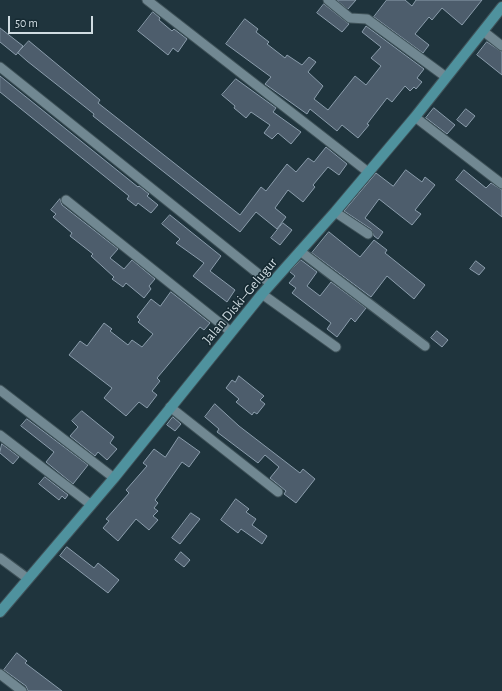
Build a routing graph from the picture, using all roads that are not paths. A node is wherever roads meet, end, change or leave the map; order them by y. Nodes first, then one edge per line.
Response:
1 (147, 0) edge
2 (328, 0) edge
3 (502, 7) edge
4 (483, 31) junction
5 (502, 46) edge
6 (0, 67) edge
7 (446, 77) junction
8 (415, 117) junction
9 (368, 172) junction
10 (502, 184) edge
11 (66, 200) dead end
12 (335, 212) junction
13 (368, 234) dead end
14 (300, 251) junction
15 (271, 284) junction
16 (262, 294) junction
17 (231, 332) junction
18 (425, 346) dead end
19 (336, 347) dead end
20 (0, 390) edge
21 (170, 407) junction
22 (0, 435) edge
23 (114, 478) junction
24 (278, 492) dead end
25 (90, 504) junction
26 (0, 558) edge
27 (27, 578) junction
28 (0, 612) edge
29 (0, 674) edge
30 (22, 691) edge

1 - 9 street
2 - 7 street
3 - 4 main road, Jalan Diski–Gelugur
4 - 5 street
4 - 7 main road, Jalan Diski–Gelugur
6 - 15 street
7 - 8 main road, Jalan Diski–Gelugur
8 - 9 main road, Jalan Diski–Gelugur
8 - 10 street
9 - 12 main road, Jalan Diski–Gelugur
11 - 17 street
12 - 13 street
12 - 14 main road, Jalan Diski–Gelugur
14 - 15 main road, Jalan Diski–Gelugur
14 - 18 street
15 - 16 main road, Jalan Diski–Gelugur
16 - 17 main road, Jalan Diski–Gelugur
16 - 19 street
17 - 21 main road, Jalan Diski–Gelugur
20 - 23 street
21 - 23 main road, Jalan Diski–Gelugur
21 - 24 street
22 - 25 street
23 - 25 main road, Jalan Diski–Gelugur
25 - 27 main road, Jalan Diski–Gelugur
26 - 27 street
27 - 28 main road, Jalan Diski–Gelugur
29 - 30 street

